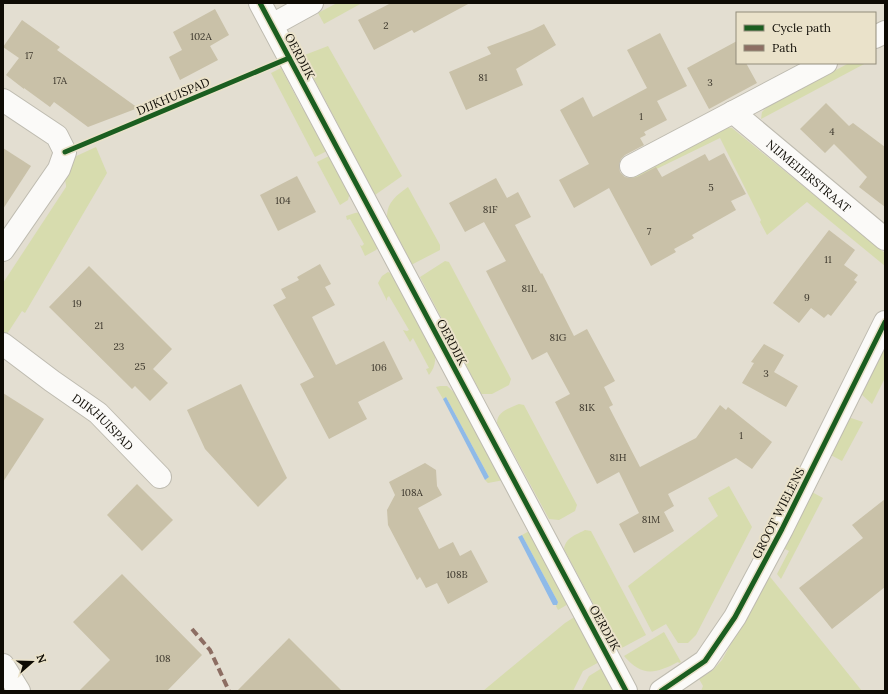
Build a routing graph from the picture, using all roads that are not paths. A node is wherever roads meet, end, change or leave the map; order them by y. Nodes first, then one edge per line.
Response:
1 (260, 3) edge
2 (312, 3) edge
3 (272, 25) junction
4 (885, 32) edge
5 (876, 36) edge
6 (824, 64) edge
7 (3, 100) edge
8 (733, 112) junction
9 (631, 166) dead end
10 (885, 239) edge
11 (3, 250) edge
12 (885, 322) edge
13 (3, 344) edge
14 (160, 477) dead end
15 (3, 665) edge
16 (19, 691) edge
17 (626, 691) edge
18 (661, 691) edge

1 - 3 street, OERDIJK
2 - 3 street
3 - 17 street, OERDIJK
4 - 5 street
6 - 8 street
7 - 11 street
8 - 9 street
8 - 10 street, NIJMEIJERSTRAAT
12 - 18 street, GROOT WIELENS
13 - 14 street, DIJKHUISPAD
15 - 16 street

